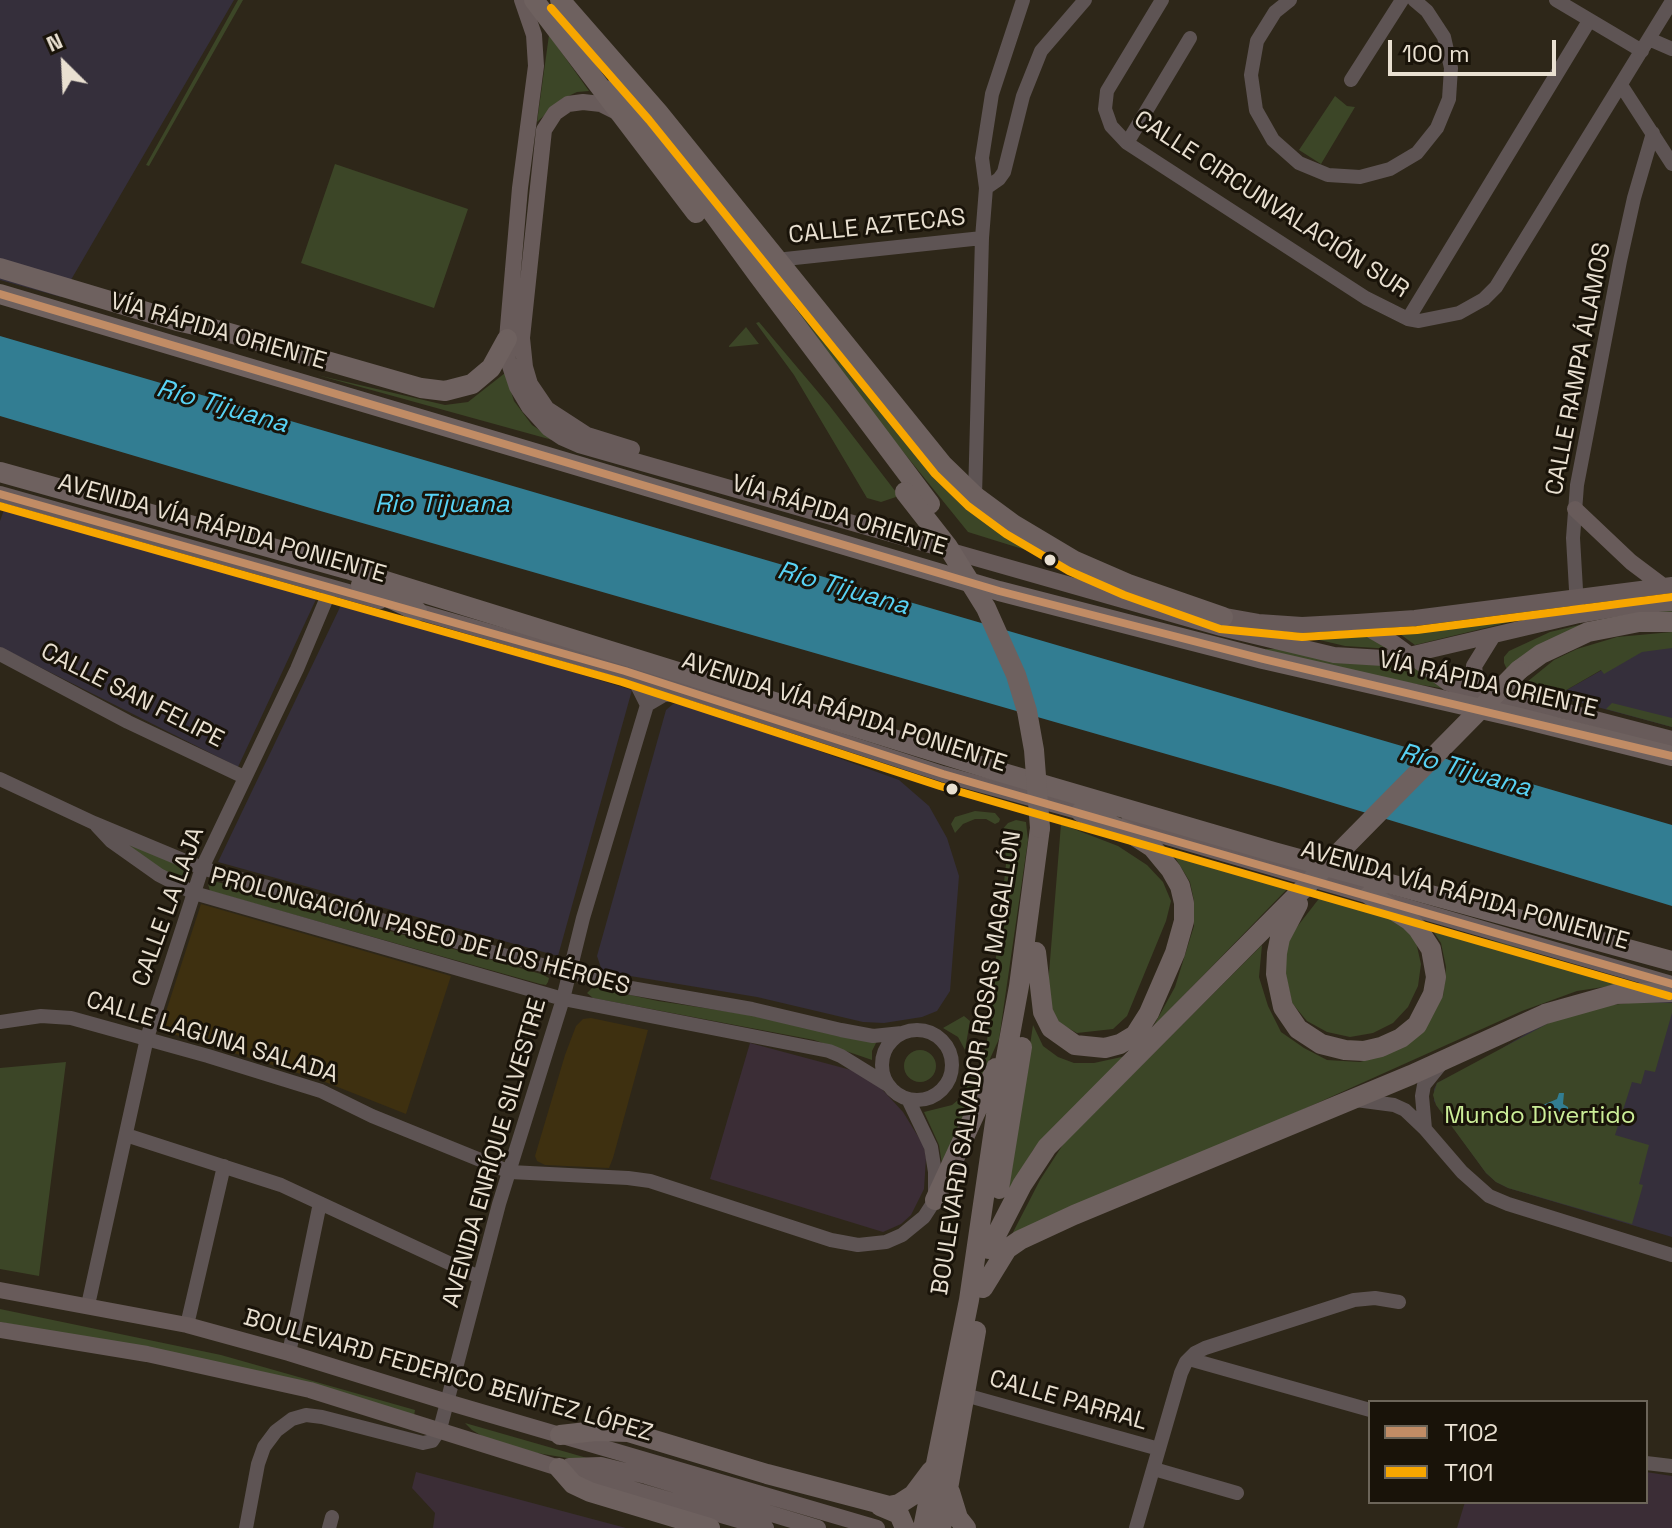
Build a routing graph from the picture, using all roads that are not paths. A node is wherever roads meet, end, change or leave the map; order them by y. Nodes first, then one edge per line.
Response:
1 (522, 0) edge
2 (534, 0) edge
3 (560, 0) edge
4 (1023, 0) edge
5 (1085, 0) edge
6 (1162, 0) edge
7 (1290, 0) edge
8 (1402, 0) edge
9 (1414, 0) edge
10 (1556, 0) edge
11 (1672, 1) edge
12 (1589, 21) junction
13 (1190, 38) dead end
14 (1645, 45) junction
15 (1672, 49) edge
16 (1351, 80) dead end
17 (1621, 85) junction
18 (619, 113) junction
19 (1653, 133) junction
20 (1127, 143) junction
21 (1672, 164) edge
22 (520, 188) junction
23 (986, 188) junction
24 (537, 195) junction
25 (982, 238) junction
26 (776, 260) junction
27 (0, 268) edge
28 (0, 294) edge
29 (1408, 319) junction
30 (177, 321) junction
31 (507, 339) junction
32 (320, 388) junction
33 (0, 472) edge
34 (975, 496) junction
35 (1, 497) edge
36 (1575, 509) junction
37 (257, 544) junction
38 (1667, 586) edge
39 (331, 588) junction
40 (1576, 597) junction
41 (1672, 603) edge
42 (417, 611) junction
43 (1579, 615) junction
44 (1223, 617) junction
45 (1357, 622) junction
46 (1672, 622) edge
47 (1492, 637) junction
48 (0, 654) edge
49 (1409, 655) junction
50 (625, 671) junction
51 (692, 693) junction
52 (1483, 694) junction
53 (647, 705) junction
54 (1672, 739) edge
55 (1672, 756) edge
56 (244, 777) junction
57 (0, 779) edge
58 (1081, 812) junction
59 (94, 823) junction
60 (1046, 830) junction
61 (202, 868) junction
62 (1309, 883) junction
63 (194, 893) junction
64 (1370, 895) junction
65 (1036, 952) junction
66 (1672, 961) edge
67 (570, 973) junction
68 (1672, 984) edge
69 (1672, 992) edge
70 (563, 999) junction
71 (0, 1022) edge
72 (902, 1033) junction
73 (147, 1038) junction
74 (1010, 1039) junction
75 (1444, 1061) junction
76 (888, 1085) junction
77 (908, 1099) junction
78 (1350, 1100) junction
79 (1425, 1129) junction
80 (126, 1135) junction
81 (224, 1166) junction
82 (510, 1172) junction
83 (935, 1200) junction
84 (320, 1203) junction
85 (989, 1249) junction
86 (1672, 1255) edge
87 (479, 1277) junction
88 (983, 1288) junction
89 (0, 1290) edge
90 (1399, 1302) dead end
91 (88, 1305) junction
92 (187, 1325) junction
93 (0, 1330) edge
94 (289, 1353) junction
95 (1189, 1359) junction
96 (965, 1395) junction
97 (447, 1402) junction
98 (1368, 1409) edge
99 (440, 1429) junction
100 (560, 1435) junction
101 (1159, 1449) junction
102 (1648, 1463) edge
103 (935, 1464) junction
104 (1672, 1466) edge
105 (559, 1468) junction
106 (1154, 1469) junction
107 (949, 1486) junction
108 (1237, 1493) dead end
109 (878, 1505) junction
110 (246, 1528) edge
111 (710, 1528) edge
112 (766, 1528) edge
113 (818, 1528) edge
114 (877, 1528) edge
115 (905, 1528) edge
116 (923, 1528) edge
117 (941, 1528) edge
118 (966, 1528) edge
119 (1136, 1528) edge

1 - 22 main road
2 - 18 highway, BOULEVARD SALVADOR ROSAS MAGALLÓN
3 - 26 highway
3 - 60 highway, BOULEVARD SALVADOR ROSAS MAGALLÓN
4 - 23 street
5 - 23 street
6 - 20 street, CALLE CIRCUNVALACIÓN SUR
7 - 9 street
8 - 16 street
10 - 12 street
11 - 14 street, CALLE CIRCUNVALACIÓN SUR
12 - 14 street
12 - 29 street
13 - 20 street
14 - 15 street
14 - 17 street, CALLE CIRCUNVALACIÓN SUR
17 - 19 street
17 - 29 street, CALLE CIRCUNVALACIÓN SUR
18 - 24 main road
18 - 60 highway, BOULEVARD SALVADOR ROSAS MAGALLÓN, bridge
19 - 21 street
19 - 36 street, CALLE RAMPA ÁLAMOS
20 - 29 street, CALLE CIRCUNVALACIÓN SUR
22 - 24 main road
22 - 31 main road
23 - 25 street
24 - 44 main road
25 - 26 street, CALLE AZTECAS
25 - 34 street
26 - 34 highway
27 - 30 highway
28 - 32 highway, VÍA RÁPIDA ORIENTE
30 - 31 highway
30 - 32 highway
31 - 49 main road
32 - 55 highway, VÍA RÁPIDA ORIENTE
33 - 37 highway, AVENIDA VÍA RÁPIDA PONIENTE
34 - 44 highway
35 - 39 main road, AVENIDA VÍA RÁPIDA PONIENTE
36 - 38 main road
36 - 40 street, CALLE RAMPA ÁLAMOS
37 - 42 highway
37 - 66 highway, AVENIDA VÍA RÁPIDA PONIENTE
38 - 40 main road
39 - 42 main road, AVENIDA VÍA RÁPIDA PONIENTE
39 - 56 street, CALLE LA LAJA
40 - 43 street, CALLE RAMPA ÁLAMOS
40 - 45 main road
41 - 43 main road
42 - 50 main road, AVENIDA VÍA RÁPIDA PONIENTE
43 - 47 main road
44 - 45 main road
45 - 49 main road
46 - 62 highway, bridge
47 - 49 main road
47 - 52 main road
48 - 56 street, CALLE SAN FELIPE
49 - 52 main road
50 - 51 main road, AVENIDA VÍA RÁPIDA PONIENTE
50 - 53 street
51 - 53 street
51 - 58 main road, AVENIDA VÍA RÁPIDA PONIENTE
52 - 54 main road
53 - 67 street, AVENIDA ENRÍQUE SILVESTRE
56 - 61 street, CALLE LA LAJA
57 - 59 street, PROLONGACIÓN PASEO DE LOS HÉROES
58 - 64 main road, AVENIDA VÍA RÁPIDA PONIENTE
58 - 65 highway
59 - 61 street, PROLONGACIÓN PASEO DE LOS HÉROES
59 - 63 street, PROLONGACIÓN PASEO DE LOS HÉROES
60 - 65 highway, BOULEVARD SALVADOR ROSAS MAGALLÓN
60 - 74 highway, BOULEVARD SALVADOR ROSAS MAGALLÓN
61 - 63 street, CALLE LA LAJA
61 - 67 street, PROLONGACIÓN PASEO DE LOS HÉROES
62 - 64 highway
62 - 85 highway
63 - 70 street, PROLONGACIÓN PASEO DE LOS HÉROES
63 - 73 street, CALLE LA LAJA
64 - 68 main road, AVENIDA VÍA RÁPIDA PONIENTE
65 - 85 highway, BOULEVARD SALVADOR ROSAS MAGALLÓN
67 - 70 street, AVENIDA ENRÍQUE SILVESTRE
67 - 72 street, PROLONGACIÓN PASEO DE LOS HÉROES
69 - 75 highway
70 - 76 street, PROLONGACIÓN PASEO DE LOS HÉROES
70 - 82 street, AVENIDA ENRÍQUE SILVESTRE
71 - 73 street, CALLE LAGUNA SALADA
72 - 76 street
72 - 77 street
73 - 80 street, CALLE LA LAJA
73 - 82 street, CALLE LAGUNA SALADA
74 - 83 highway
74 - 103 highway, BOULEVARD SALVADOR ROSAS MAGALLÓN
75 - 78 highway
75 - 79 street
76 - 77 street
77 - 83 street
78 - 79 street
78 - 88 highway
79 - 86 street
80 - 81 street
80 - 91 street, CALLE LA LAJA
81 - 84 street
81 - 92 street
82 - 83 street, CALLE LAGUNA SALADA
82 - 87 street, AVENIDA ENRÍQUE SILVESTRE
84 - 87 street
84 - 94 street
85 - 88 highway, BOULEVARD SALVADOR ROSAS MAGALLÓN
87 - 97 street, AVENIDA ENRÍQUE SILVESTRE
88 - 96 highway, BOULEVARD SALVADOR ROSAS MAGALLÓN
89 - 91 main road, BOULEVARD FEDERICO BENÍTEZ LÓPEZ
90 - 95 street
91 - 92 main road, BOULEVARD FEDERICO BENÍTEZ LÓPEZ
92 - 94 main road, BOULEVARD FEDERICO BENÍTEZ LÓPEZ
93 - 99 main road
94 - 97 main road, BOULEVARD FEDERICO BENÍTEZ LÓPEZ
95 - 98 street
95 - 101 street
96 - 101 street, CALLE PARRAL
96 - 107 highway, BOULEVARD SALVADOR ROSAS MAGALLÓN
97 - 99 street, AVENIDA ENRÍQUE SILVESTRE
97 - 100 main road, BOULEVARD FEDERICO BENÍTEZ LÓPEZ
99 - 105 main road
99 - 110 street
100 - 109 highway
100 - 114 main road, BOULEVARD FEDERICO BENÍTEZ LÓPEZ
101 - 106 street
102 - 104 street
103 - 109 highway
103 - 116 highway, BOULEVARD SALVADOR ROSAS MAGALLÓN
105 - 111 highway
105 - 112 main road
105 - 113 main road
106 - 108 street
106 - 119 street
107 - 117 highway, BOULEVARD SALVADOR ROSAS MAGALLÓN
107 - 118 highway
109 - 115 highway

